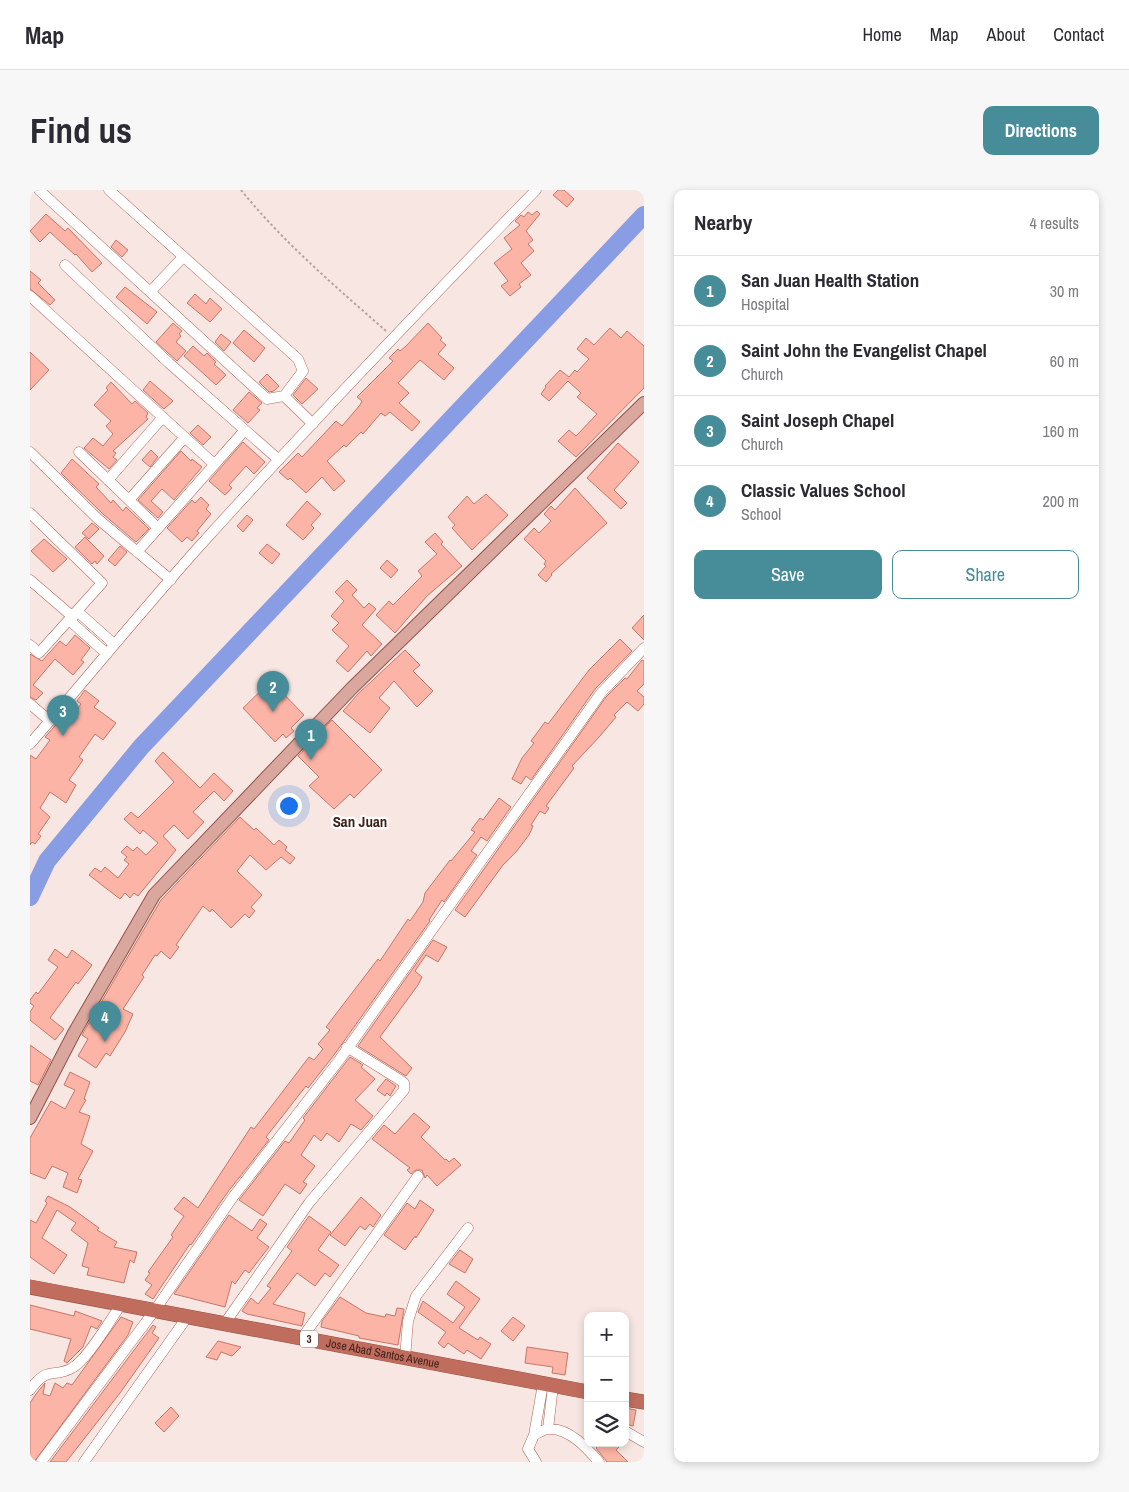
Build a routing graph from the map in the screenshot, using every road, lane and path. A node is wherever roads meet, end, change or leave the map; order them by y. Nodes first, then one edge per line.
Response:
1 (40, 190) edge
2 (109, 190) edge
3 (241, 190) edge
4 (536, 190) edge
5 (184, 256) junction
6 (66, 265) dead end
7 (151, 291) junction
8 (30, 296) edge
9 (395, 338) junction
10 (284, 396) junction
11 (644, 403) edge
12 (163, 417) junction
13 (313, 424) junction
14 (245, 430) junction
15 (185, 438) junction
16 (30, 452) edge
17 (79, 452) dead end
18 (279, 460) junction
19 (214, 464) junction
20 (108, 480) junction
21 (129, 500) junction
22 (30, 513) edge
23 (158, 528) junction
24 (137, 552) junction
25 (30, 580) edge
26 (170, 580) junction
27 (73, 616) junction
28 (114, 644) junction
29 (30, 645) edge
30 (644, 648) edge
31 (107, 654) junction
32 (30, 704) edge
33 (50, 721) junction
34 (30, 744) edge
35 (347, 1047) junction
36 (30, 1118) edge
37 (418, 1176) dead end
38 (468, 1228) dead end
39 (30, 1287) edge
40 (122, 1304) junction
41 (155, 1310) junction
42 (188, 1316) junction
43 (225, 1323) junction
44 (302, 1338) junction
45 (405, 1358) junction
46 (548, 1385) junction
47 (30, 1390) edge
48 (584, 1391) edge
49 (629, 1400) edge
50 (644, 1402) edge
51 (548, 1429) junction
52 (629, 1433) edge
53 (534, 1436) junction
54 (644, 1442) edge
55 (42, 1462) edge
56 (84, 1462) edge
57 (536, 1462) edge
58 (599, 1462) edge

1 - 7 street
2 - 5 street
3 - 9 path
4 - 9 street
5 - 7 street
5 - 10 street
6 - 14 street
7 - 10 street
8 - 12 street
9 - 13 street
10 - 13 street
11 - 36 main road
12 - 15 street
12 - 20 street
13 - 18 street
14 - 18 street
14 - 19 street
15 - 19 street
15 - 21 street
16 - 24 street
17 - 20 street
18 - 26 street
19 - 23 street
20 - 21 street
21 - 23 street
22 - 27 street
23 - 24 street
24 - 26 street
25 - 27 street
26 - 28 street
27 - 28 street
27 - 29 street
27 - 31 street
28 - 31 street
30 - 35 street
31 - 33 street
32 - 33 street
33 - 34 street
35 - 41 street
35 - 43 street
37 - 44 street
38 - 45 street
39 - 40 highway, Jose Abad Santos Avenue / 3
40 - 41 highway, Jose Abad Santos Avenue / 3
40 - 47 street
41 - 42 highway, Jose Abad Santos Avenue / 3
41 - 55 street
42 - 43 highway, Jose Abad Santos Avenue / 3
42 - 56 street
43 - 44 highway, Jose Abad Santos Avenue / 3
44 - 45 highway, Jose Abad Santos Avenue / 3
45 - 46 highway, Jose Abad Santos Avenue / 3
46 - 48 highway, Jose Abad Santos Avenue / 3
46 - 51 street
46 - 53 street
49 - 50 highway
51 - 53 street
51 - 58 street
52 - 54 street
53 - 57 street

